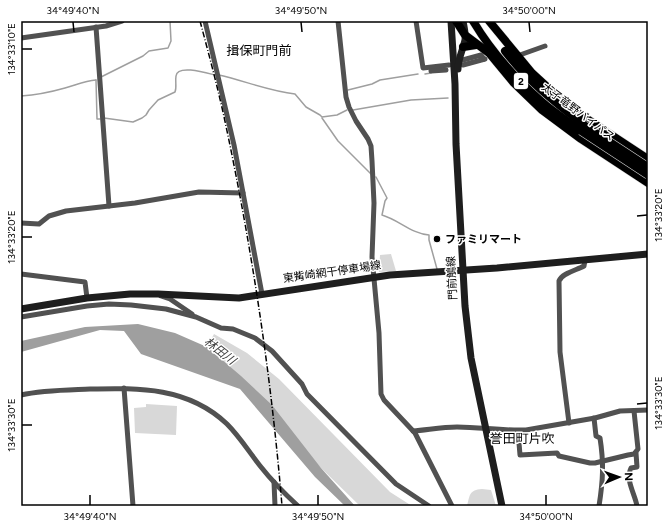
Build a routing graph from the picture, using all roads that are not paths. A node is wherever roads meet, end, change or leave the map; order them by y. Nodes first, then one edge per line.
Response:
1 (122, 21) edge
2 (205, 21) edge
3 (338, 21) edge
4 (416, 21) edge
5 (447, 21) edge
6 (451, 21) edge
7 (456, 21) edge
8 (463, 21) edge
9 (473, 21) edge
10 (488, 21) edge
11 (496, 21) edge
12 (96, 27) junction
13 (465, 35) junction
14 (21, 38) edge
15 (476, 45) junction
16 (463, 47) junction
17 (511, 49) junction
18 (486, 59) dead end
19 (461, 63) junction
20 (448, 68) junction
21 (455, 126) junction
22 (585, 130) junction
23 (456, 144) junction
24 (647, 158) edge
25 (620, 165) junction
26 (648, 167) edge
27 (648, 175) edge
28 (648, 183) edge
29 (243, 193) junction
30 (109, 206) junction
31 (21, 223) edge
32 (648, 254) edge
33 (585, 260) junction
34 (463, 271) junction
35 (21, 274) edge
36 (374, 277) junction
37 (158, 294) junction
38 (262, 294) junction
39 (87, 298) junction
40 (21, 309) edge
41 (21, 317) edge
42 (196, 317) junction
43 (124, 388) junction
44 (21, 395) edge
45 (648, 410) edge
46 (634, 411) junction
47 (594, 418) junction
48 (569, 423) junction
49 (486, 428) junction
50 (413, 431) junction
51 (518, 431) junction
52 (636, 453) junction
53 (603, 460) junction
54 (274, 482) junction
55 (133, 506) edge
56 (275, 506) edge
57 (298, 506) edge
58 (429, 506) edge
59 (452, 506) edge
60 (502, 506) edge
61 (599, 506) edge
62 (637, 506) edge

1 - 12 street
2 - 29 street
3 - 36 street
4 - 20 street
5 - 20 main road
6 - 21 main road, 門前鵤線
7 - 13 highway
8 - 13 main road
9 - 22 highway, 太子竜野バイパス / 2
10 - 17 highway
10 - 22 highway, 太子竜野バイパス / 2
11 - 17 highway
12 - 14 street
12 - 30 street
13 - 15 highway
13 - 16 main road
15 - 16 highway
15 - 22 highway
16 - 19 main road
17 - 22 highway
18 - 19 street
19 - 23 main road
20 - 21 main road
21 - 23 main road, 門前鵤線
22 - 24 highway
22 - 25 highway
22 - 26 highway, 太子竜野バイパス / 2, bridge
22 - 27 highway, 太子竜野バイパス / 2, bridge
23 - 34 main road, 門前鵤線
24 - 25 highway
25 - 28 highway
29 - 30 street
29 - 38 street
30 - 31 street
32 - 33 main road, 東觜崎網干停車場線
33 - 34 main road, 東觜崎網干停車場線
33 - 48 street
34 - 36 main road, 東觜崎網干停車場線
34 - 49 main road, 門前鵤線
35 - 39 street
36 - 38 main road, 東觜崎網干停車場線
36 - 50 street
37 - 38 main road, 東觜崎網干停車場線
37 - 39 main road, 東觜崎網干停車場線
37 - 42 street
39 - 40 main road, 東觜崎網干停車場線
41 - 42 street
42 - 58 street
43 - 44 street
43 - 54 street
43 - 55 street
45 - 46 street
46 - 47 street
46 - 52 street
47 - 48 street
47 - 53 street
48 - 51 street
49 - 50 street
49 - 51 street
49 - 60 main road, 門前鵤線
50 - 59 street
51 - 53 street
52 - 53 street
52 - 62 street
53 - 61 street
54 - 56 street
54 - 57 street

